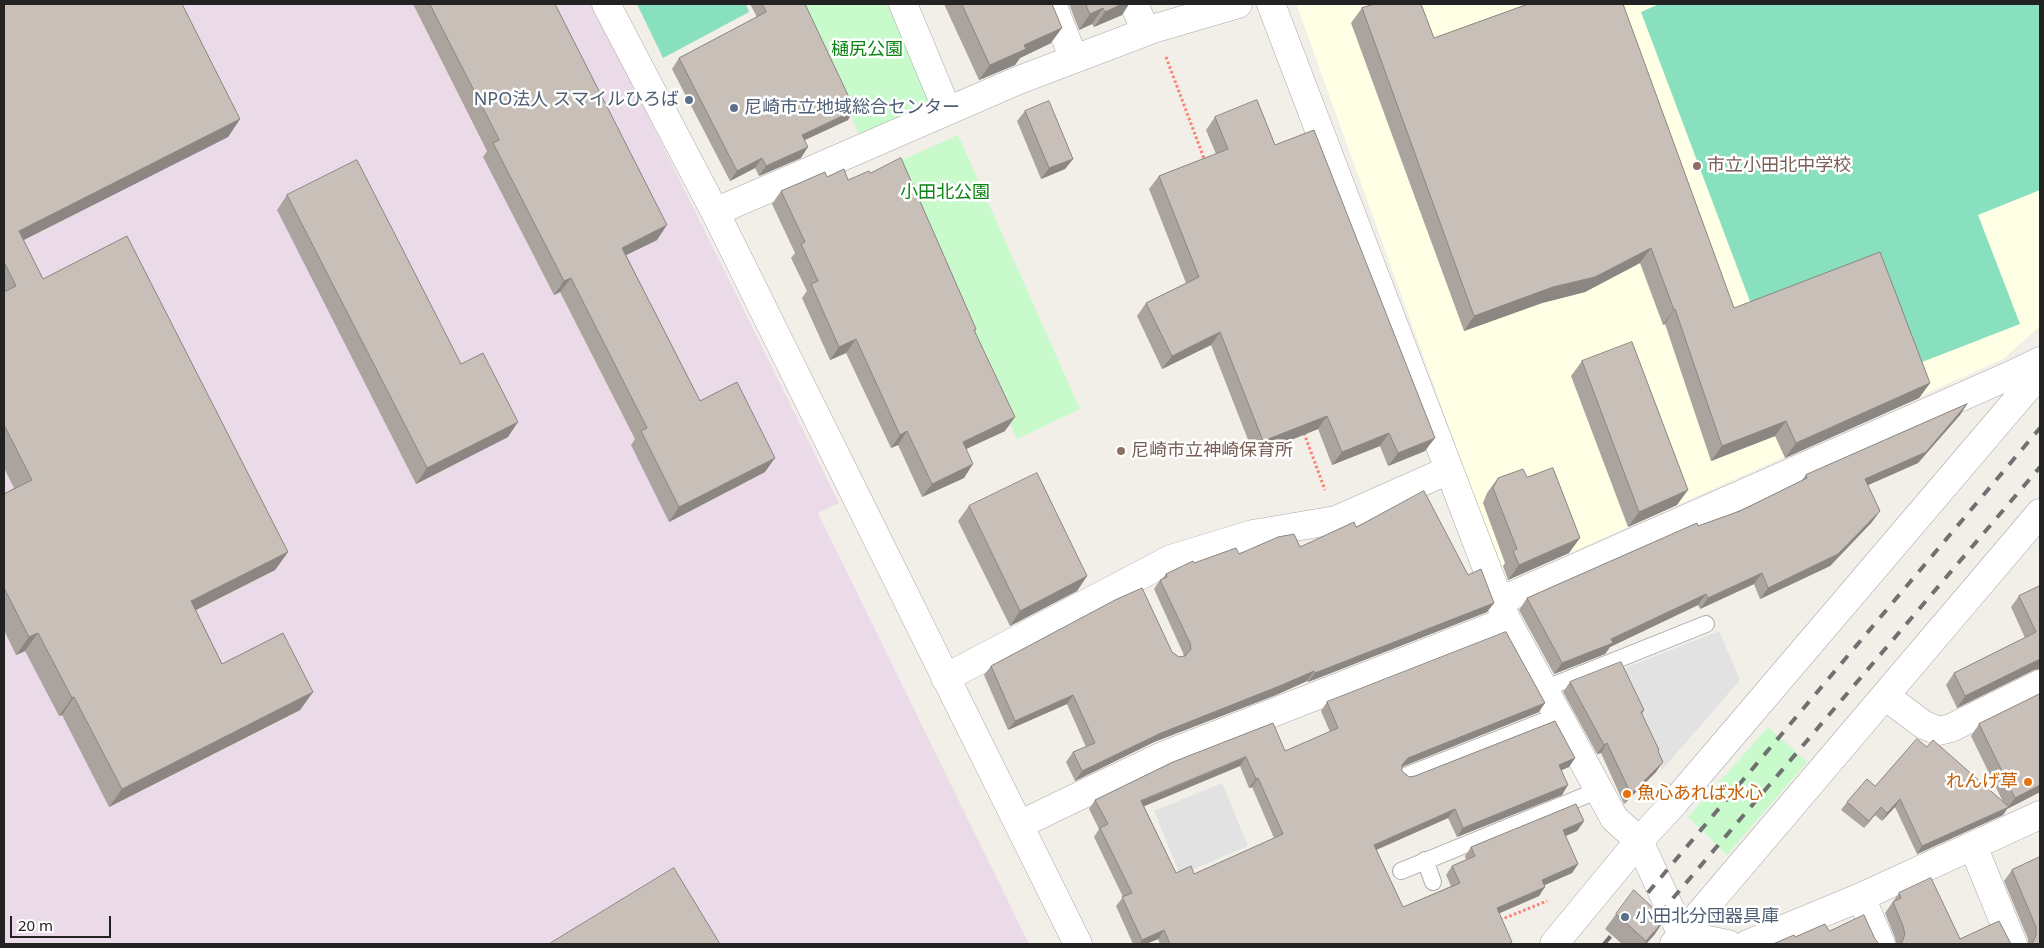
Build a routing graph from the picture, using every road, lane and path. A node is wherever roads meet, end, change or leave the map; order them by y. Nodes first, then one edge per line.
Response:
1 (606, 4) edge
2 (903, 4) edge
3 (1052, 4) edge
4 (1134, 4) edge
5 (1238, 4) edge
6 (1271, 4) edge
7 (1151, 30) junction
8 (1074, 59) junction
9 (947, 110) junction
10 (1207, 167) edge
11 (715, 212) junction
12 (2040, 361) edge
13 (2040, 373) edge
14 (1302, 427) edge
15 (1449, 470) junction
16 (2040, 513) edge
17 (1336, 520) junction
18 (1504, 611) junction
19 (1706, 624) dead end
20 (945, 678) junction
21 (2040, 684) edge
22 (1544, 689) junction
23 (1885, 696) junction
24 (1559, 715) junction
25 (1405, 776) edge
26 (1599, 790) junction
27 (2040, 815) edge
28 (1018, 825) junction
29 (1639, 841) junction
30 (1972, 846) junction
31 (1425, 860) junction
32 (1401, 871) dead end
33 (1433, 882) dead end
34 (1556, 897) dead end
35 (1861, 897) junction
36 (1494, 922) edge
37 (1678, 940) edge
38 (1078, 944) edge
39 (1554, 944) edge
40 (1728, 944) edge
41 (1748, 944) edge
42 (1881, 944) edge
43 (2013, 944) edge

1 - 11 street
2 - 9 street
3 - 8 street
4 - 7 street
5 - 7 street
6 - 15 street
7 - 8 street
7 - 10 path
8 - 9 street
9 - 11 street
11 - 20 street
12 - 18 street
13 - 29 street
14 - 17 path
15 - 17 street
15 - 18 street
16 - 23 street
17 - 20 street
18 - 22 street
18 - 28 street
19 - 22 lane
20 - 28 street
21 - 23 street
22 - 24 street
23 - 37 street
24 - 25 lane
24 - 26 street
26 - 29 street
26 - 31 lane
27 - 30 street
28 - 38 street
29 - 37 street
29 - 39 street
30 - 35 street
30 - 43 street
31 - 32 lane
31 - 33 lane
34 - 36 path
35 - 41 street
35 - 42 street
37 - 40 street

